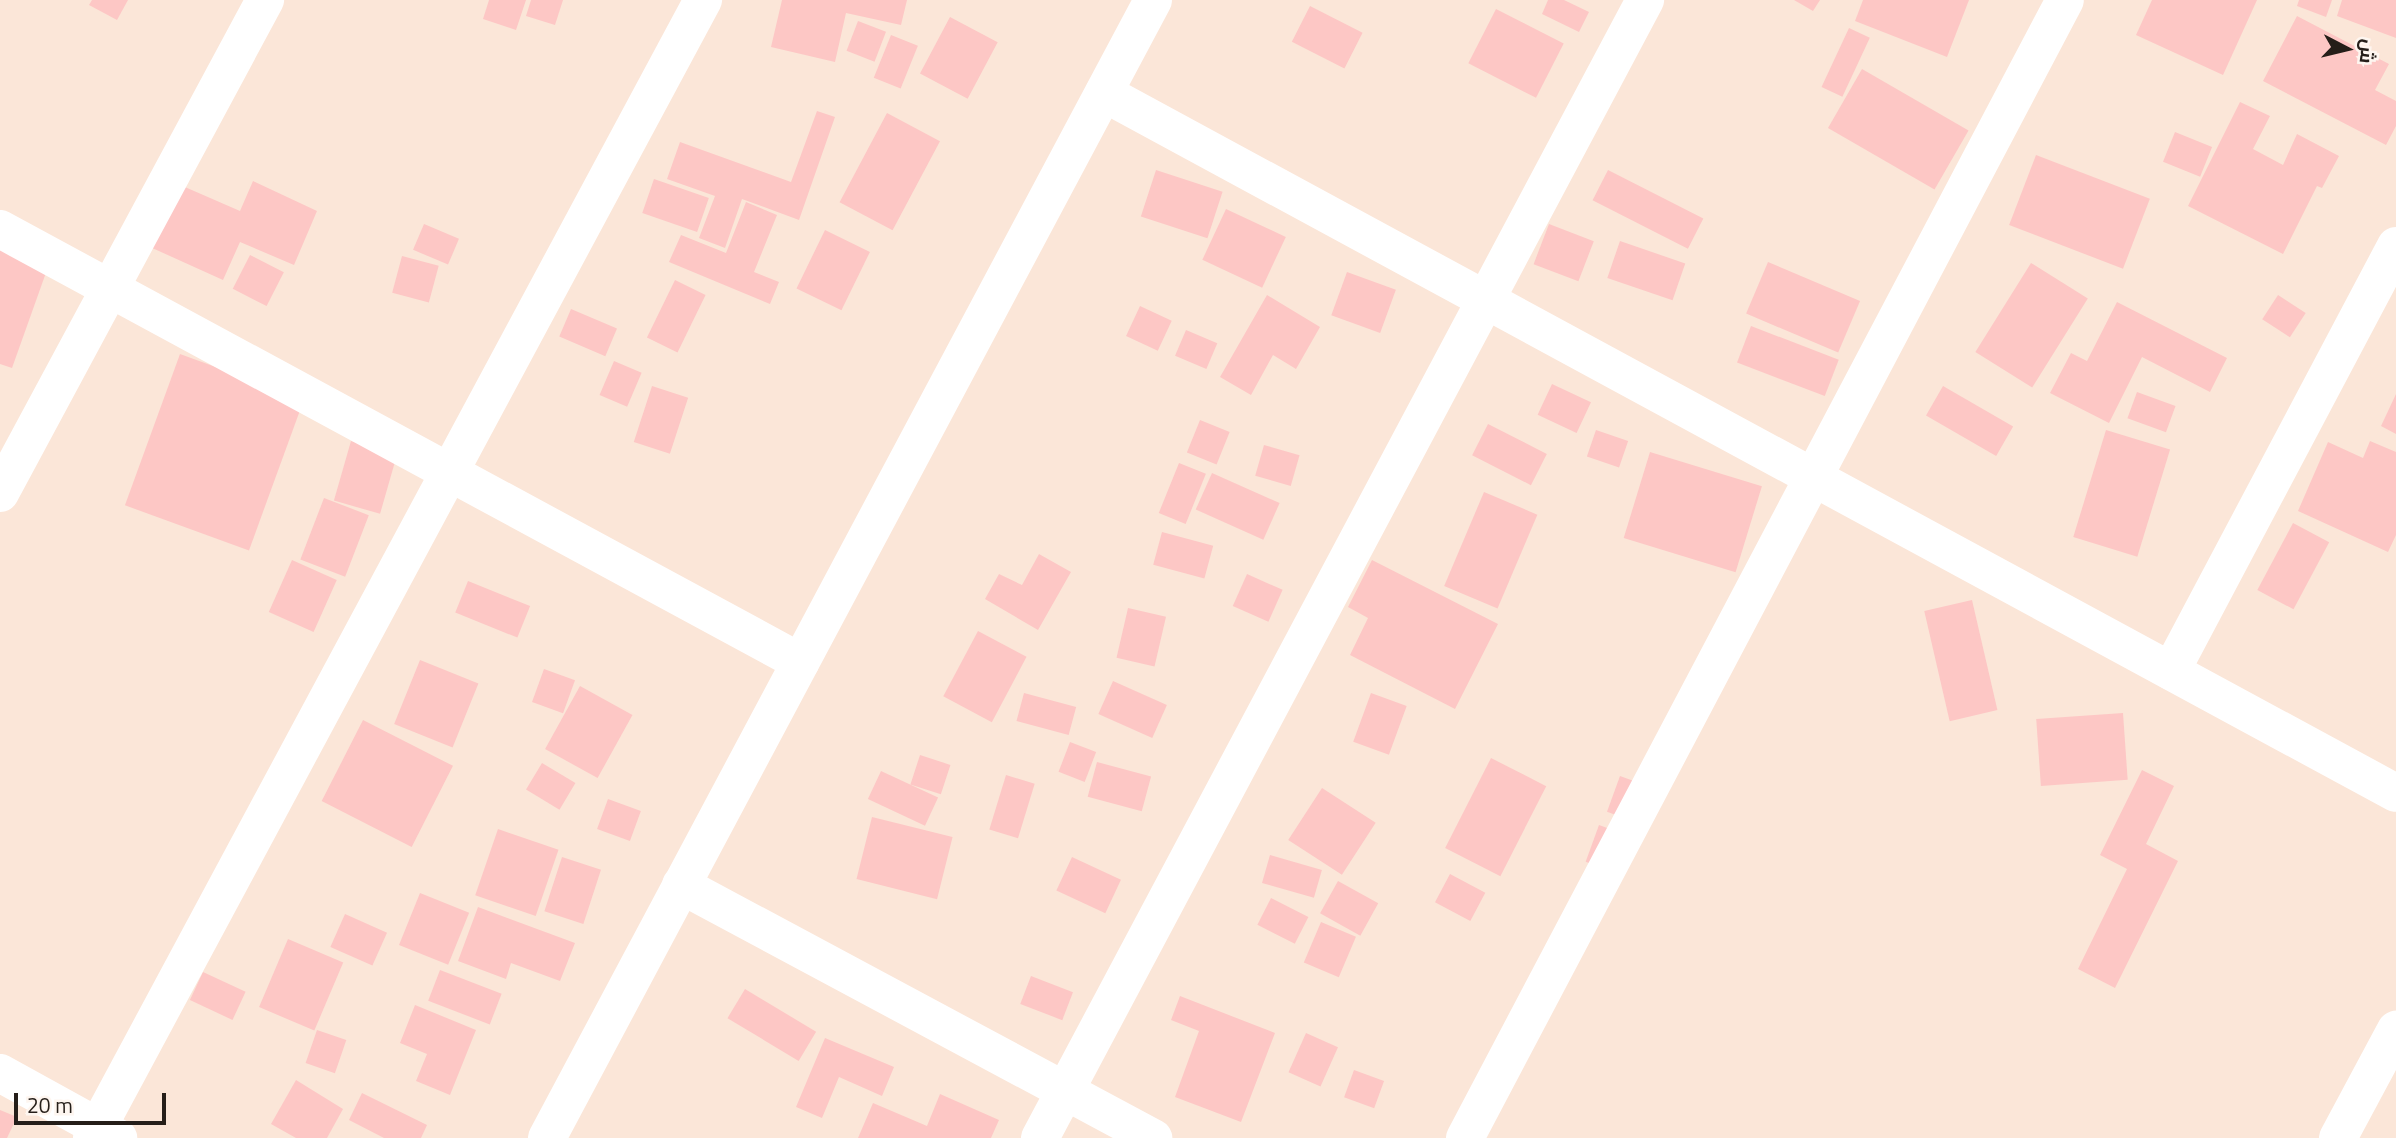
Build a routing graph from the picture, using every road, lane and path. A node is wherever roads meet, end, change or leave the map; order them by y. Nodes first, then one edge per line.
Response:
1 (265, 0) edge
2 (703, 0) edge
3 (1153, 0) edge
4 (1645, 0) edge
5 (2065, 0) edge
6 (1104, 93) junction
7 (0, 229) edge
8 (2396, 246) edge
9 (110, 288) junction
10 (1485, 300) junction
11 (449, 472) junction
12 (1814, 477) junction
13 (0, 493) edge
14 (800, 662) junction
15 (2171, 671) junction
16 (2396, 793) edge
17 (681, 885) junction
18 (2396, 1030) edge
19 (0, 1073) edge
20 (1065, 1091) junction
21 (103, 1134) edge
22 (547, 1138) edge
23 (1040, 1138) edge
24 (1153, 1138) edge
25 (1465, 1138) edge
26 (2338, 1138) edge

1 - 9 street
2 - 11 street
3 - 6 street
4 - 10 street
5 - 12 street
6 - 10 street
6 - 14 street
7 - 9 street
8 - 15 street
9 - 11 street
9 - 13 street
10 - 12 street
10 - 20 street
11 - 14 street
11 - 21 street
12 - 15 street
12 - 25 street
14 - 17 street
15 - 16 street
17 - 20 street
17 - 22 street
18 - 26 street
19 - 21 street
20 - 23 street
20 - 24 street

